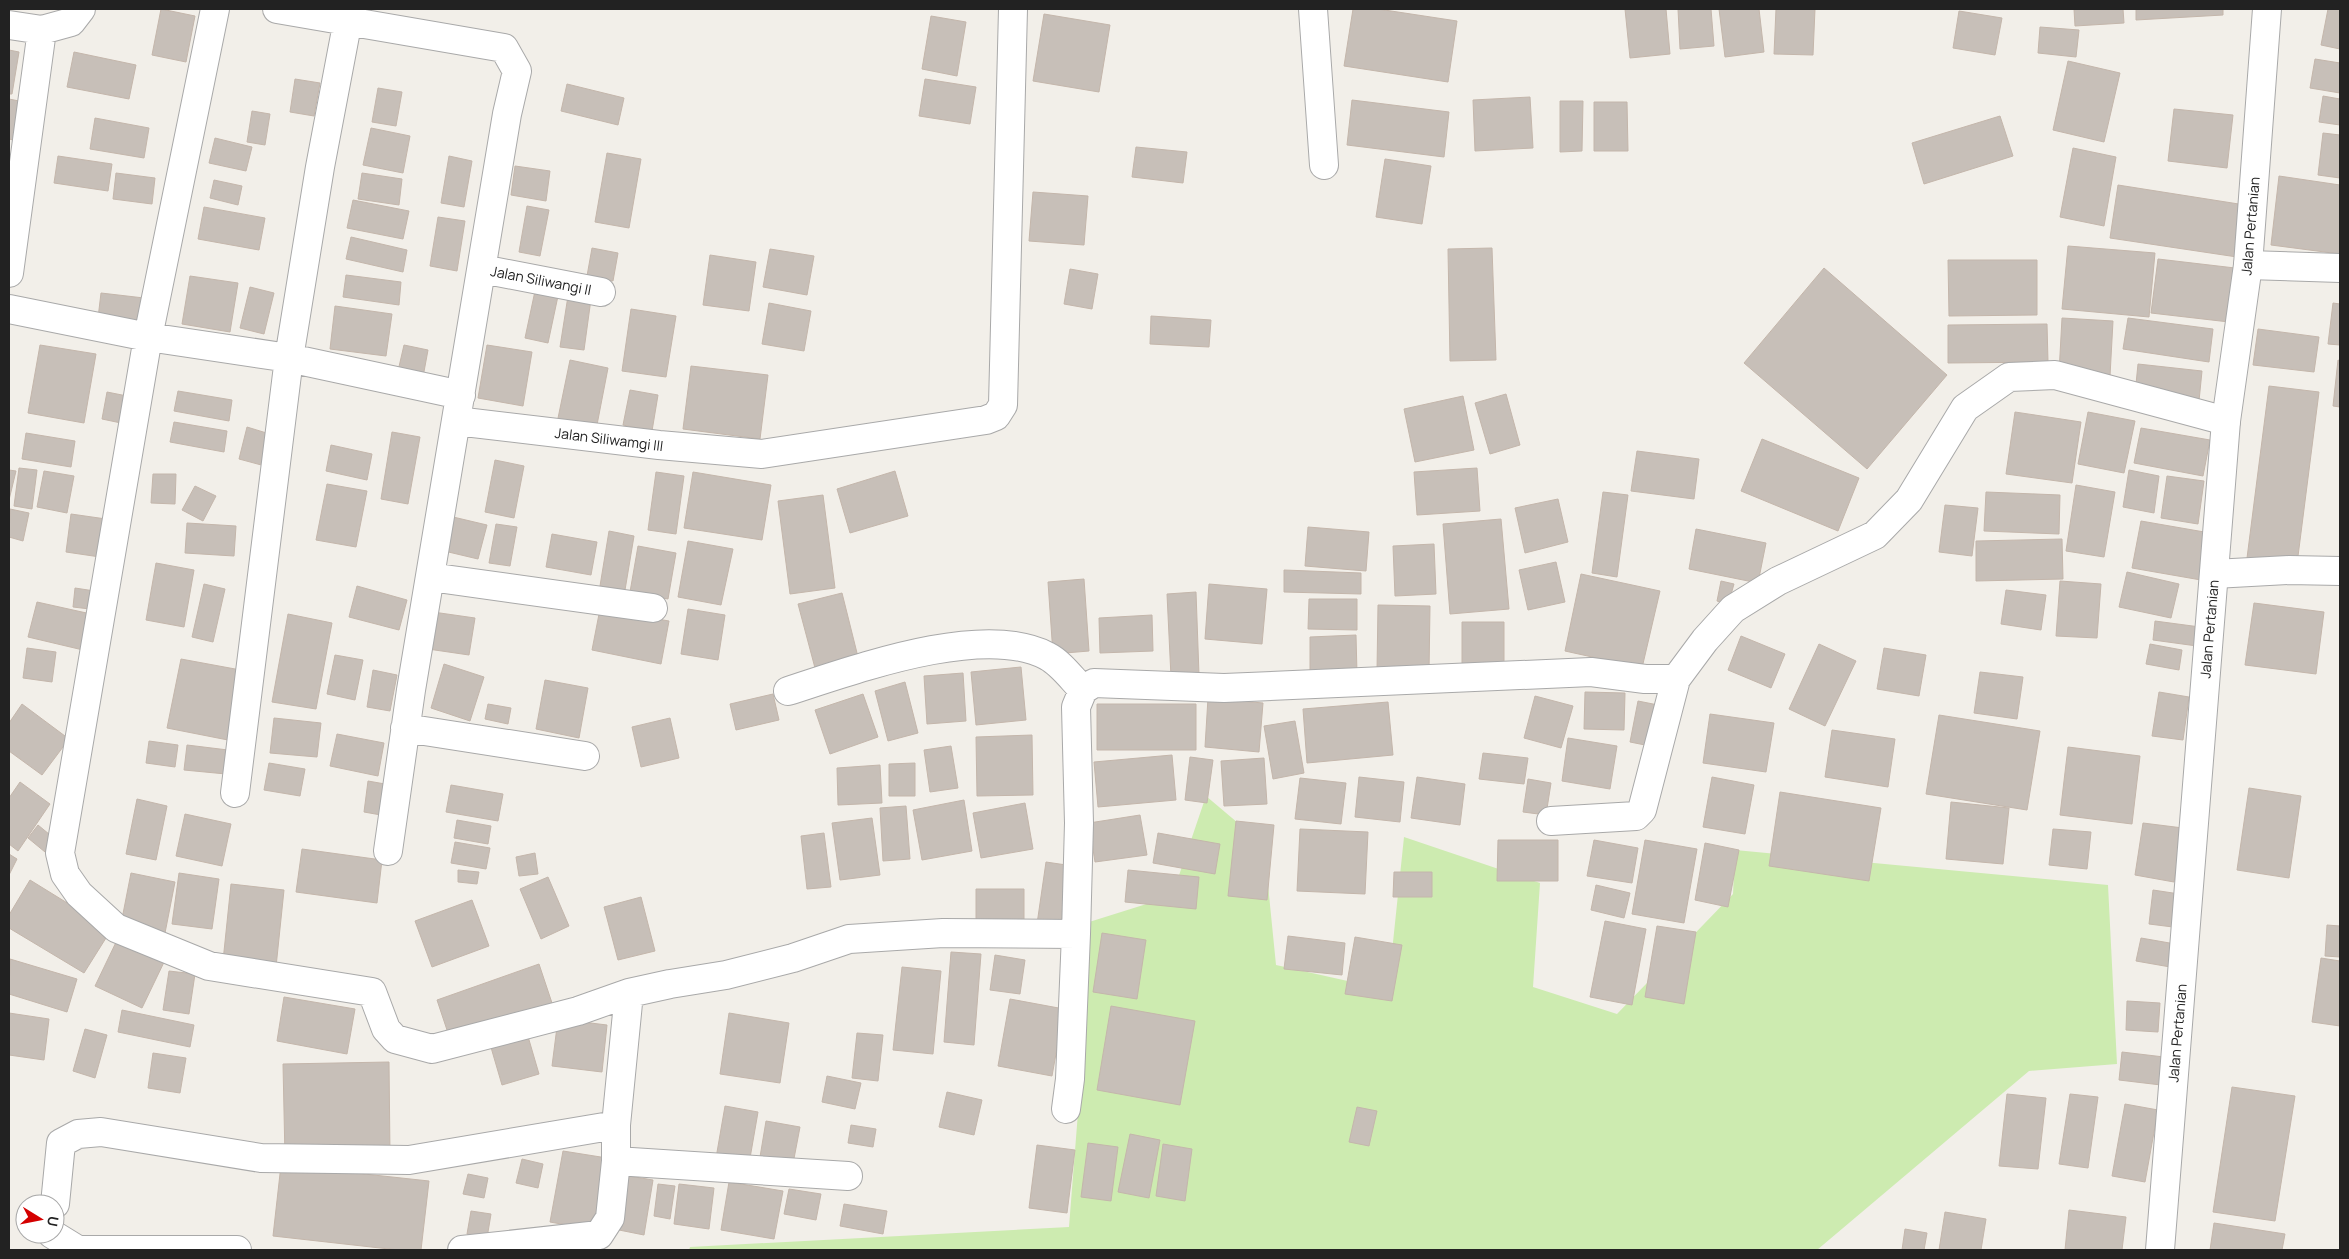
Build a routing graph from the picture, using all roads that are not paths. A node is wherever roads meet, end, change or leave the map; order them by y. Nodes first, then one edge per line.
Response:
1 (81, 9) edge
2 (214, 9) edge
3 (277, 9) edge
4 (1012, 9) edge
5 (1313, 9) edge
6 (2267, 9) edge
7 (348, 15) edge
8 (9, 25) edge
9 (42, 30) junction
10 (1324, 166) dead end
11 (2248, 265) junction
12 (2340, 268) edge
13 (482, 269) junction
14 (9, 273) edge
15 (600, 292) dead end
16 (9, 309) edge
17 (148, 337) junction
18 (289, 358) junction
19 (459, 408) junction
20 (2226, 422) junction
21 (2340, 571) edge
22 (2214, 574) junction
23 (430, 577) junction
24 (653, 608) dead end
25 (1676, 679) junction
26 (1083, 690) junction
27 (788, 691) dead end
28 (405, 728) junction
29 (585, 756) dead end
30 (235, 793) dead end
31 (1551, 821) dead end
32 (388, 851) dead end
33 (1076, 934) junction
34 (629, 993) junction
35 (1066, 1109) dead end
36 (616, 1125) junction
37 (616, 1161) junction
38 (848, 1176) dead end
39 (56, 1194) edge
40 (65, 1242) edge
41 (535, 1247) edge
42 (237, 1250) edge
43 (462, 1250) edge
44 (2160, 1250) edge

1 - 9 street
2 - 17 street
3 - 7 street
4 - 19 street, Jalan Siliwamgi III
5 - 10 street
6 - 11 street, Jalan Pertanian
7 - 13 street
7 - 18 street
8 - 9 street
9 - 14 street
11 - 12 street
11 - 20 street, Jalan Pertanian
13 - 15 street, Jalan Siliwangi II
13 - 19 street
16 - 17 street, Jalan Siliwamgi III
17 - 18 street, Jalan Siliwamgi III
17 - 34 street
18 - 19 street, Jalan Siliwamgi III
18 - 30 street
19 - 23 street
20 - 22 street, Jalan Pertanian
20 - 25 street
21 - 22 street
22 - 44 street, Jalan Pertanian
23 - 24 street
23 - 28 street
25 - 26 street
25 - 31 street
26 - 27 street
26 - 33 street
28 - 29 street
28 - 32 street
33 - 34 street
33 - 35 street
34 - 36 street
36 - 37 street
36 - 39 street
37 - 38 street
37 - 41 street
40 - 42 street
41 - 43 street

